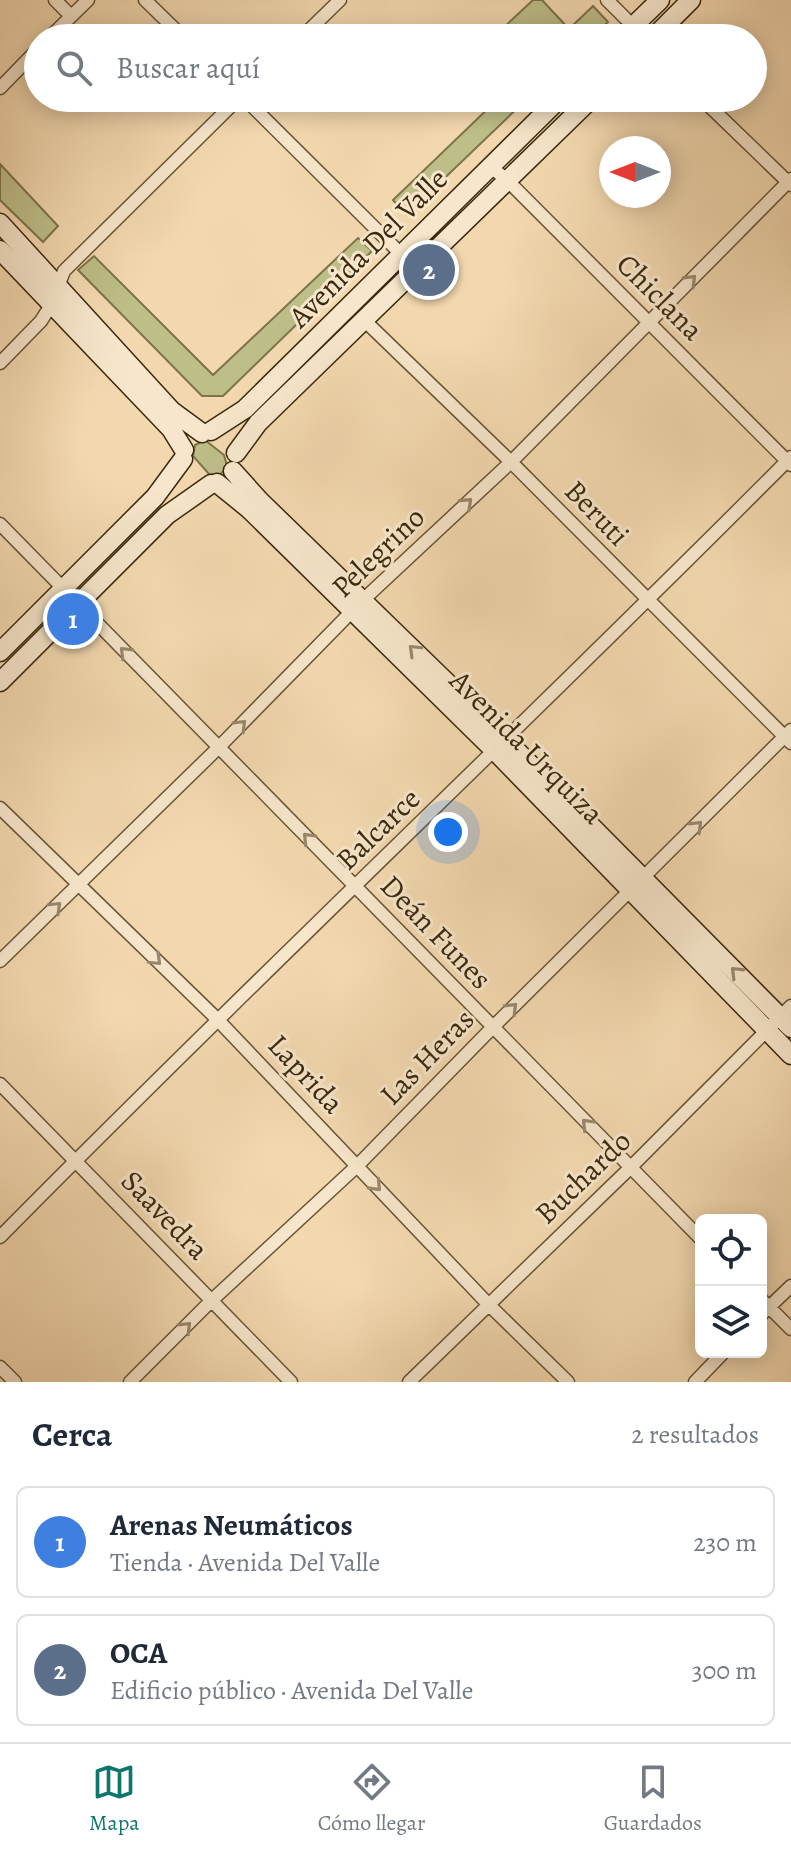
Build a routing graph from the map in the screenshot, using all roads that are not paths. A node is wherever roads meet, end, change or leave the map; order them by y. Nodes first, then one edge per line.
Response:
1 (55, 0) edge
2 (88, 0) edge
3 (145, 0) edge
4 (340, 0) edge
5 (607, 0) edge
6 (660, 0) edge
7 (691, 0) edge
8 (71, 16) junction
9 (63, 24) edge
10 (170, 24) edge
11 (315, 24) edge
12 (624, 24) edge
13 (640, 24) edge
14 (667, 24) edge
15 (24, 63) edge
16 (0, 88) edge
17 (228, 112) edge
18 (256, 112) edge
19 (546, 112) edge
20 (577, 112) edge
21 (716, 112) edge
22 (491, 167) junction
23 (507, 180) junction
24 (790, 182) edge
25 (0, 223) edge
26 (0, 250) edge
27 (401, 254) junction
28 (58, 284) junction
29 (51, 305) junction
30 (364, 320) junction
31 (649, 323) junction
32 (0, 363) edge
33 (206, 432) junction
34 (184, 455) junction
35 (790, 461) edge
36 (234, 462) junction
37 (511, 462) junction
38 (214, 484) junction
39 (0, 524) edge
40 (64, 589) junction
41 (647, 601) junction
42 (77, 604) junction
43 (358, 606) junction
44 (0, 652) edge
45 (0, 682) edge
46 (789, 737) edge
47 (500, 746) junction
48 (219, 747) junction
49 (0, 808) edge
50 (78, 885) junction
51 (355, 886) junction
52 (637, 886) junction
53 (0, 961) edge
54 (787, 1017) edge
55 (217, 1019) junction
56 (493, 1027) junction
57 (766, 1030) junction
58 (791, 1055) edge
59 (0, 1084) edge
60 (76, 1160) junction
61 (357, 1166) junction
62 (630, 1168) junction
63 (695, 1233) edge
64 (0, 1237) edge
65 (791, 1286) edge
66 (211, 1301) junction
67 (489, 1305) junction
68 (767, 1305) edge
69 (767, 1309) edge
70 (791, 1329) edge
71 (718, 1358) edge
72 (0, 1367) edge
73 (15, 1382) edge
74 (130, 1382) edge
75 (291, 1382) edge
76 (409, 1382) edge
77 (568, 1382) edge
78 (695, 1382) edge

1 - 8 street
2 - 8 street
3 - 10 street
4 - 11 street
5 - 12 street
6 - 13 main road
7 - 14 main road
8 - 9 street
15 - 16 street
17 - 28 street
18 - 27 street
19 - 22 main road, Avenida Del Valle
20 - 23 main road, Avenida Del Valle
21 - 24 street
22 - 23 street, Chiclana
22 - 27 main road, Avenida Del Valle
23 - 30 main road, Avenida Del Valle
23 - 31 street, Chiclana
31 -> 24 street, Pelegrino
25 - 28 main road
26 - 29 main road
27 - 33 main road, Avenida Del Valle
28 - 29 street
28 - 33 main road
29 - 32 street
29 - 34 main road
30 - 36 main road, Avenida Del Valle
30 - 37 street, Beruti
31 - 35 street, Chiclana
31 - 37 street, Pelegrino
33 - 34 main road
33 - 36 main road
34 - 38 main road
34 - 40 main road
35 - 41 street, Balcarce
36 - 38 main road
36 - 43 main road
37 - 41 street, Beruti
43 -> 37 street, Pelegrino
38 - 42 main road
38 - 43 main road, Avenida Urquiza
39 - 40 street, Deán Funes
40 - 42 street, Deán Funes
40 - 44 main road
41 - 46 street, Beruti
41 - 47 street, Balcarce
42 - 45 main road
48 -> 42 street, Deán Funes
43 - 47 main road, Avenida Urquiza
48 -> 43 street, Pelegrino
52 -> 46 street, Las Heras
47 - 51 street, Balcarce
47 - 52 main road, Avenida Urquiza
48 - 50 street, Pelegrino
51 -> 48 street, Deán Funes
49 - 50 street, Laprida
53 -> 50 street, Pelegrino
50 -> 55 street, Laprida
51 - 55 street, Balcarce
51 - 56 street, Deán Funes
54 -> 52 main road
56 -> 52 street, Las Heras
52 - 57 main road, Avenida Urquiza
54 - 57 street, Buchardo
55 - 60 street, Balcarce
55 - 61 street, Laprida
56 - 61 street, Las Heras
62 -> 56 street, Deán Funes
57 - 58 main road, Avenida Urquiza
57 - 62 street, Buchardo
59 - 60 street, Saavedra
60 - 64 street, Balcarce
60 - 66 street, Saavedra
61 - 66 street, Las Heras
61 -> 67 street, Laprida
62 - 63 street, Deán Funes
62 - 67 street, Buchardo
65 - 68 street
74 -> 66 street, Las Heras
66 - 75 street, Saavedra
67 - 76 street, Buchardo
67 - 77 street, Laprida
69 - 70 street
71 - 78 street
72 - 73 street

